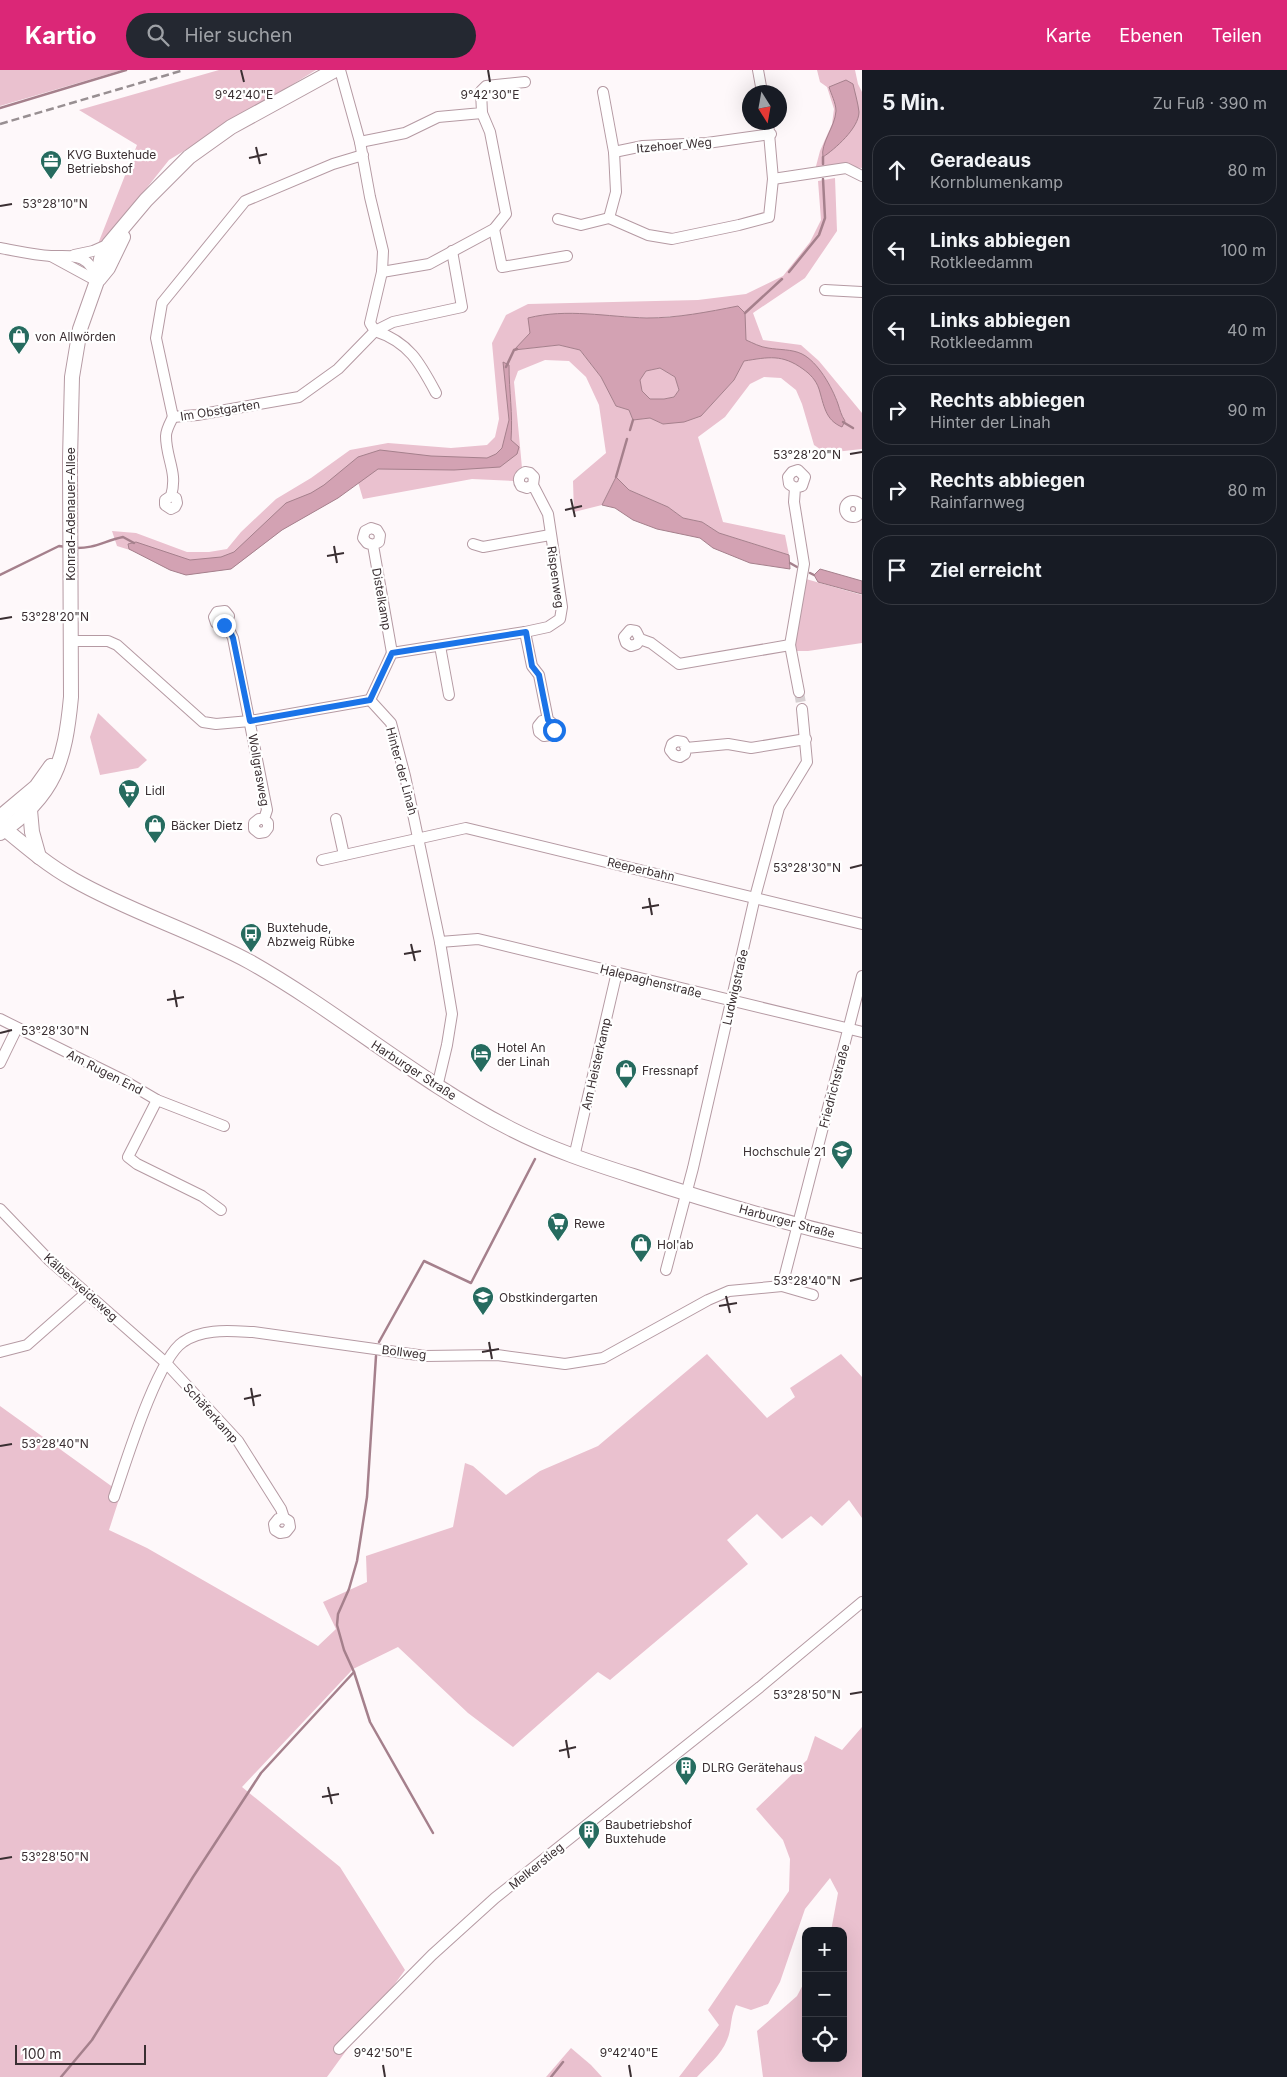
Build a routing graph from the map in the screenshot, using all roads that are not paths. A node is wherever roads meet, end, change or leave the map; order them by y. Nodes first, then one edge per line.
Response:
1 (335, 70) edge
2 (340, 70) edge
3 (758, 70) edge
4 (526, 82) dead end
5 (761, 85) edge
6 (603, 92) dead end
7 (482, 113) junction
8 (770, 130) edge
9 (771, 134) junction
10 (360, 142) junction
11 (614, 152) junction
12 (362, 155) junction
13 (862, 176) edge
14 (773, 179) junction
15 (133, 216) junction
16 (609, 218) junction
17 (558, 219) dead end
18 (494, 229) junction
19 (109, 244) junction
20 (0, 248) edge
21 (452, 252) junction
22 (50, 256) junction
23 (73, 256) junction
24 (567, 256) dead end
25 (382, 272) junction
26 (97, 281) junction
27 (825, 290) dead end
28 (862, 292) edge
29 (375, 331) junction
30 (436, 393) dead end
31 (173, 417) junction
32 (533, 485) dead end
33 (795, 488) dead end
34 (171, 496) dead end
35 (550, 535) junction
36 (473, 544) dead end
37 (373, 545) dead end
38 (226, 623) dead end
39 (526, 632) junction
40 (640, 639) dead end
41 (71, 641) junction
42 (790, 645) junction
43 (440, 646) junction
44 (392, 653) junction
45 (799, 692) tunnel mouth
46 (449, 694) dead end
47 (370, 700) junction
48 (802, 709) tunnel mouth
49 (548, 720) dead end
50 (250, 721) junction
51 (806, 739) junction
52 (686, 748) dead end
53 (62, 749) junction
54 (30, 810) junction
55 (264, 819) dead end
56 (336, 820) dead end
57 (1, 826) edge
58 (419, 837) junction
59 (344, 855) junction
60 (40, 858) junction
61 (322, 860) dead end
62 (755, 897) junction
63 (862, 924) edge
64 (440, 942) junction
65 (617, 972) junction
66 (862, 976) edge
67 (732, 1000) junction
68 (0, 1019) edge
69 (17, 1028) junction
70 (848, 1029) junction
71 (862, 1032) edge
72 (0, 1063) edge
73 (437, 1087) junction
74 (157, 1100) junction
75 (224, 1126) dead end
76 (574, 1157) junction
77 (686, 1194) junction
78 (0, 1209) edge
79 (221, 1210) dead end
80 (797, 1224) junction
81 (862, 1241) edge
82 (666, 1270) dead end
83 (782, 1286) junction
84 (86, 1293) junction
85 (812, 1295) dead end
86 (0, 1352) edge
87 (166, 1363) junction
88 (114, 1497) dead end
89 (284, 1518) dead end
90 (862, 1602) edge
91 (339, 2049) dead end

1 - 15 street, Konrad-Adenauer-Allee
2 - 10 street
3 - 5 street
4 - 7 street
6 - 11 street
7 - 10 street
7 - 18 street
8 - 9 street
9 - 11 street, Itzehoer Weg
9 - 14 street
10 - 12 street
11 - 16 street
12 - 25 street
12 - 31 street, Im Obstgarten
13 - 14 street
14 - 16 street
15 - 19 street, Konrad-Adenauer-Allee
15 - 26 street, Konrad-Adenauer-Allee
16 - 17 street
18 - 21 street
18 - 24 street
19 - 23 street, Konrad-Adenauer-Allee
19 - 26 street, Konrad-Adenauer-Allee
20 - 22 street, Konrad-Adenauer-Allee
21 - 25 street
21 - 29 street
22 - 23 street, Konrad-Adenauer-Allee
22 - 26 street, Konrad-Adenauer-Allee
23 - 26 street
25 - 29 street
26 - 41 street, Konrad-Adenauer-Allee
27 - 28 street
29 - 30 street
29 - 31 street, Im Obstgarten
31 - 34 street
32 - 35 street, Rispenweg
33 - 42 street
35 - 36 street, Rispenweg
35 - 39 street, Rispenweg
37 - 44 street, Distelkamp
38 - 50 street, Wollgrasweg
39 - 43 street
39 - 49 street
40 - 42 street
41 - 50 street
41 - 53 street, Konrad-Adenauer-Allee
42 - 45 street
43 - 44 street
43 - 46 street
44 - 47 street
47 - 50 street
47 - 58 street, Hinter der Linah
48 - 51 street, Ludwigstraße
50 - 55 street, Wollgrasweg
51 - 52 street
51 - 62 street, Ludwigstraße
53 - 54 street, Konrad-Adenauer-Allee
53 - 57 street, Konrad-Adenauer-Allee
54 - 57 street, Konrad-Adenauer-Allee
54 - 60 street
56 - 59 street
57 - 60 street, Harburger Straße
58 - 59 street, Reeperbahn
58 - 62 street, Reeperbahn
58 - 64 street, Hinter der Linah
59 - 61 street, Reeperbahn
60 - 73 street, Harburger Straße
62 - 63 street, Reeperbahn
62 - 67 street, Ludwigstraße
64 - 65 street, Halepaghenstraße
64 - 73 street, Hinter der Linah
65 - 67 street, Halepaghenstraße
65 - 76 street, Am Heisterkamp
66 - 70 street, Friedrichstraße
67 - 70 street, Halepaghenstraße
67 - 77 street, Ludwigstraße
68 - 69 street, Am Rugen End
69 - 72 street
69 - 74 street, Am Rugen End
70 - 71 street, Halepaghenstraße
70 - 80 street, Friedrichstraße
73 - 76 street, Harburger Straße
74 - 75 street, Am Rugen End
74 - 79 street, Am Rugen End
76 - 77 street, Harburger Straße
77 - 80 street, Harburger Straße
77 - 82 street, Ludwigstraße
78 - 84 street, Kälberweideweg
80 - 81 street, Harburger Straße
80 - 83 street
83 - 85 street, Bollweg
83 - 87 street, Bollweg
84 - 86 street
84 - 87 street, Kälberweideweg
87 - 88 street, Bollweg
87 - 89 street, Schäferkamp
90 - 91 street, Melkerstieg

